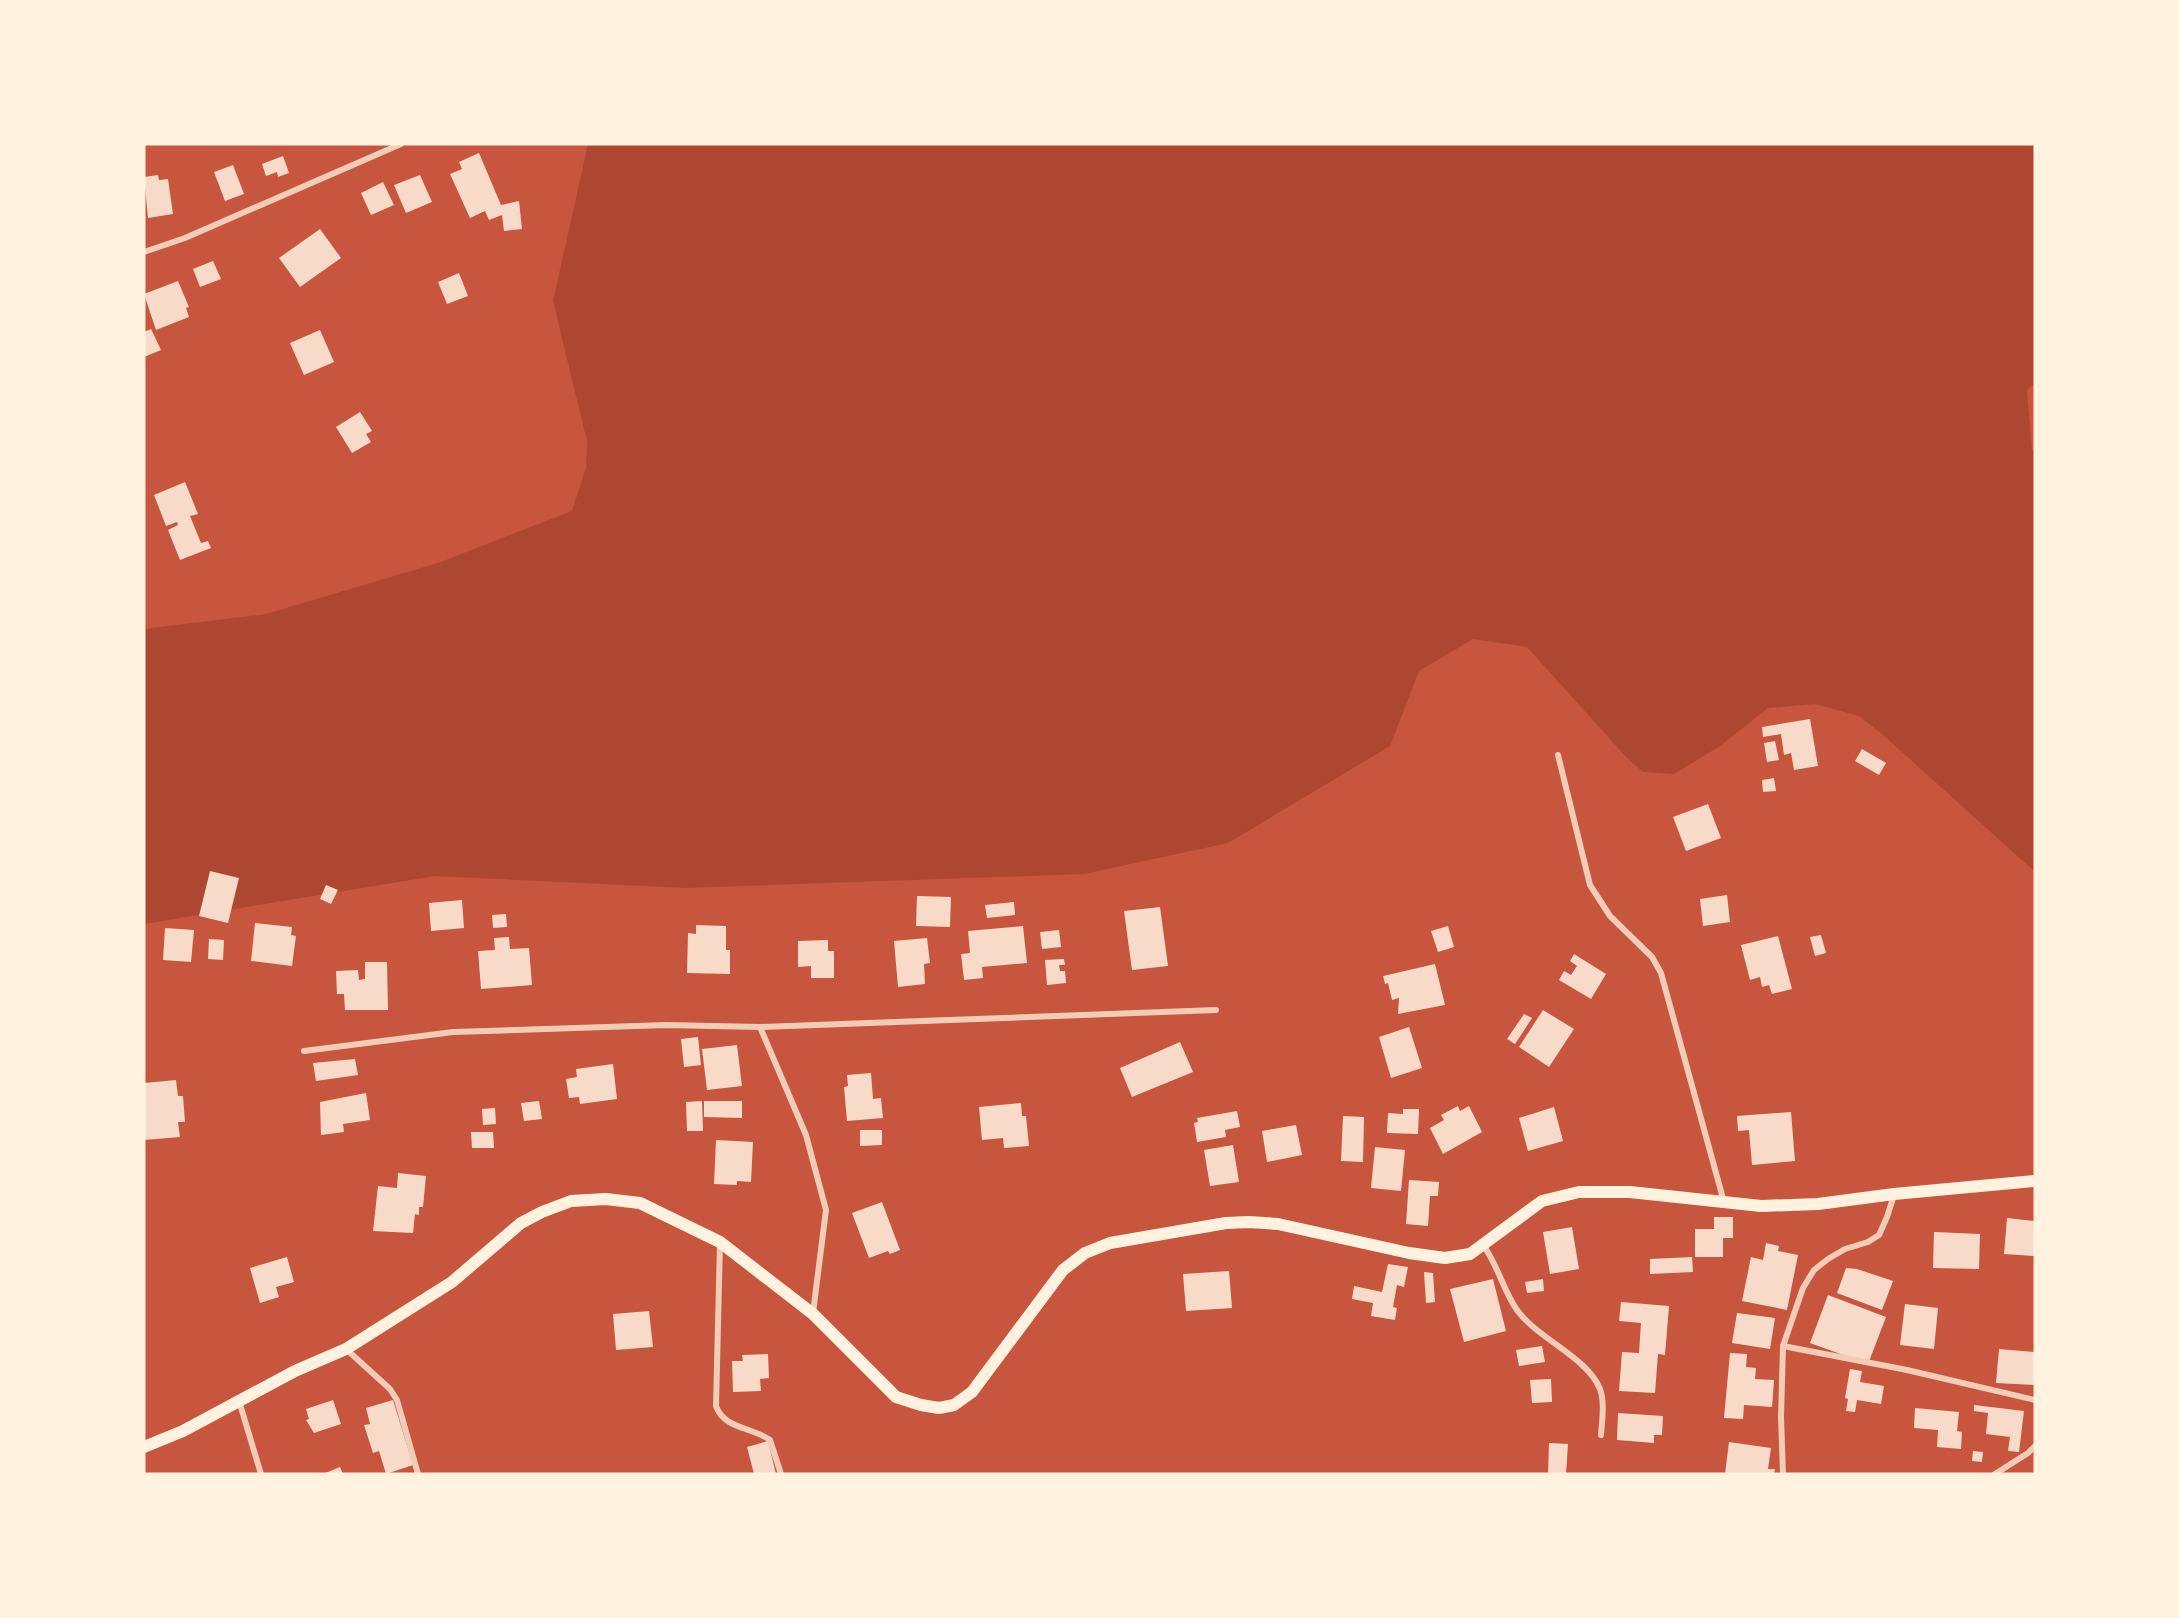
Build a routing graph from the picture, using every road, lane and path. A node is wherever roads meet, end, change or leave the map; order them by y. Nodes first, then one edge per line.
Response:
1 (401, 144) edge
2 (144, 252) edge
3 (1558, 755) dead end
4 (1216, 1010) dead end
5 (760, 1028) junction
6 (304, 1051) dead end
7 (2035, 1181) edge
8 (1894, 1194) junction
9 (1724, 1203) junction
10 (720, 1242) junction
11 (1483, 1245) junction
12 (813, 1314) junction
13 (1783, 1346) junction
14 (346, 1348) junction
15 (238, 1400) junction
16 (2035, 1400) edge
17 (1601, 1435) dead end
18 (2035, 1446) edge
19 (144, 1447) edge
20 (261, 1474) edge
21 (418, 1474) edge
22 (781, 1474) edge
23 (1783, 1474) edge
24 (1995, 1474) edge

1 - 2 street
3 - 9 street
4 - 5 street
5 - 6 street
5 - 12 street
7 - 8 main road
8 - 9 main road
8 - 13 street
9 - 11 main road
10 - 12 main road
10 - 14 main road
10 - 22 street
11 - 12 main road
11 - 17 street
13 - 16 street
13 - 23 street
14 - 15 main road
14 - 21 street
15 - 19 main road
15 - 20 street
18 - 24 street

